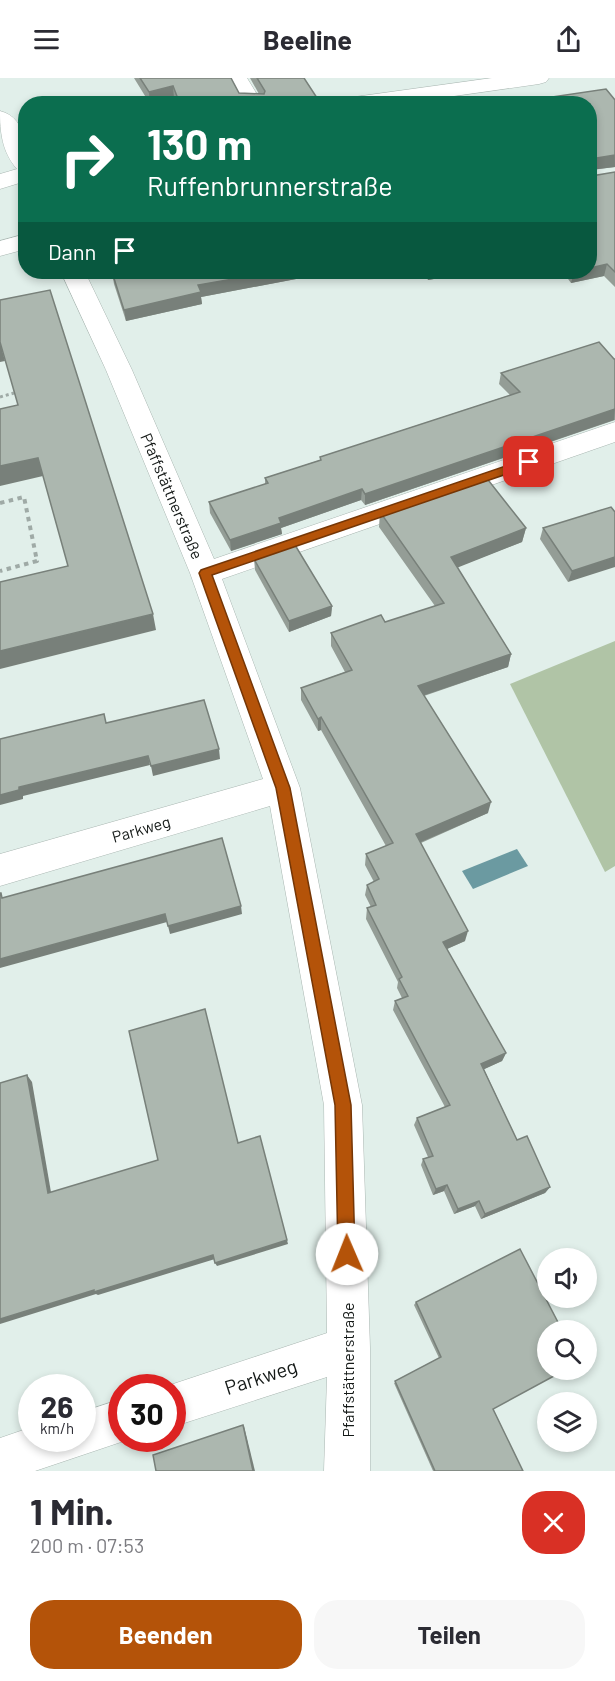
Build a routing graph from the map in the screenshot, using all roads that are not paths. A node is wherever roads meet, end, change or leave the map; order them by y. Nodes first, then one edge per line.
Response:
1 (237, 78) edge
2 (539, 78) edge
3 (248, 96) edge
4 (406, 96) edge
5 (0, 117) edge
6 (18, 156) edge
7 (18, 176) edge
8 (0, 182) edge
9 (84, 279) edge
10 (615, 432) edge
11 (206, 573) junction
12 (283, 788) junction
13 (0, 870) edge
14 (349, 1348) junction
15 (186, 1400) edge
16 (24, 1452) edge
17 (0, 1460) edge
18 (347, 1471) edge

1 - 3 street
2 - 4 street
5 - 6 street
7 - 8 street
9 - 11 street, Pfaffstättnerstraße
10 - 11 street
11 - 12 street, Pfaffstättnerstraße
12 - 13 street, Parkweg
12 - 14 street, Pfaffstättnerstraße
14 - 15 street, Parkweg
14 - 18 street, Pfaffstättnerstraße
16 - 17 street

